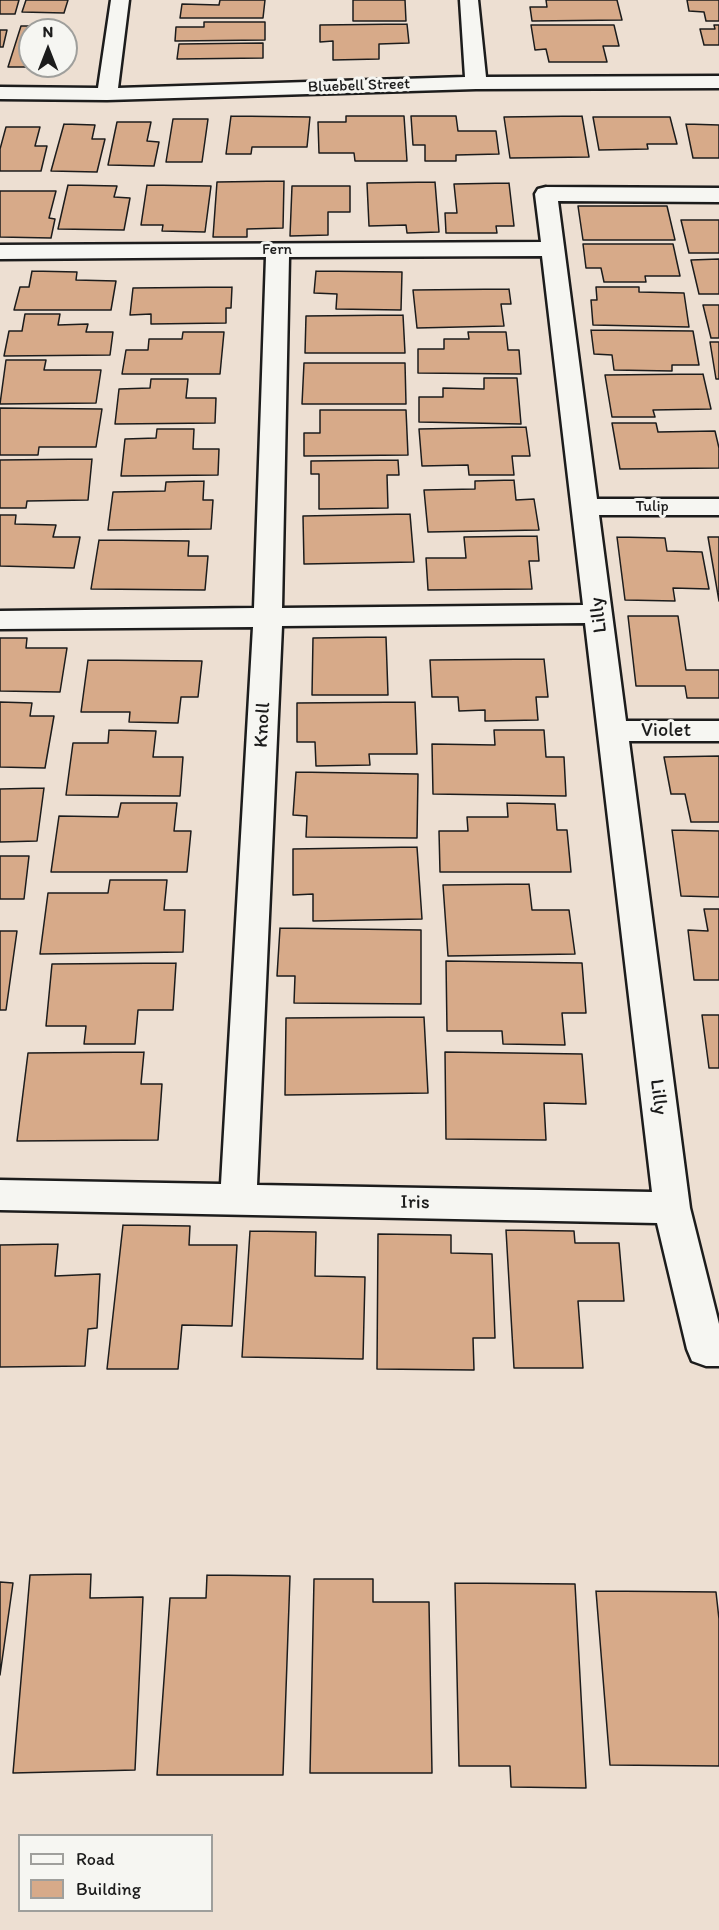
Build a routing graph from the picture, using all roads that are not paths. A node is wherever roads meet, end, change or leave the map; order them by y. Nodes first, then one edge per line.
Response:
1 (120, 0) edge
2 (469, 0) edge
3 (719, 82) edge
4 (477, 83) junction
5 (0, 93) edge
6 (107, 94) junction
7 (719, 195) edge
8 (554, 249) junction
9 (278, 250) junction
10 (1, 258) edge
11 (585, 507) junction
12 (719, 507) edge
13 (599, 614) junction
14 (268, 617) junction
15 (0, 620) edge
16 (613, 731) junction
17 (719, 731) edge
18 (0, 1195) edge
19 (238, 1200) junction
20 (672, 1208) junction
21 (719, 1349) edge

1 - 6 street
2 - 4 street
3 - 4 street, Bluebell Street
4 - 6 street, Bluebell Street
5 - 6 street, Bluebell Street
7 - 8 street, Lilly
8 - 9 street, Fern
8 - 11 street, Lilly
9 - 10 street, Fern
9 - 14 street, Knoll
11 - 12 street, Tulip
11 - 13 street, Lilly
13 - 14 street
13 - 16 street, Lilly
14 - 15 street
14 - 19 street, Knoll
16 - 17 street, Violet
16 - 20 street, Lilly
18 - 19 street, Iris
19 - 20 street, Iris
20 - 21 street

